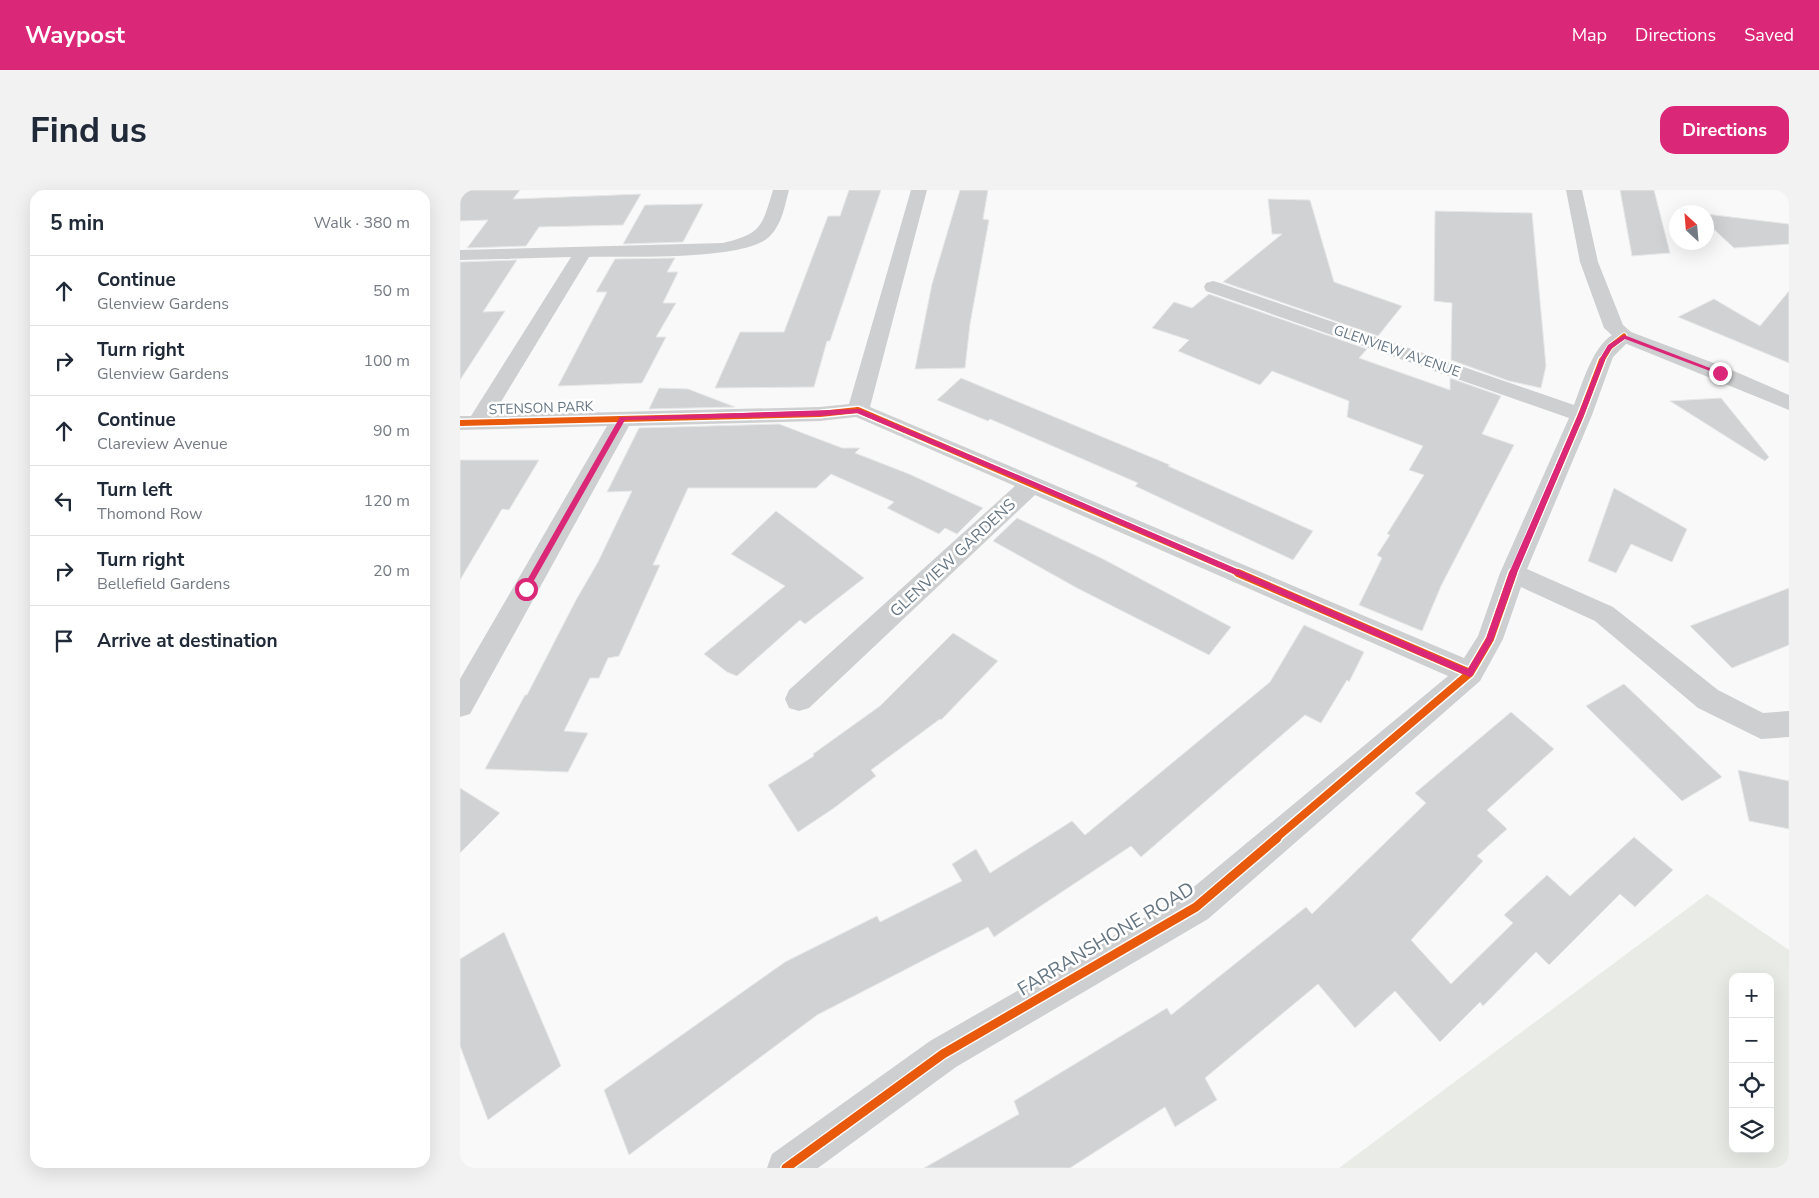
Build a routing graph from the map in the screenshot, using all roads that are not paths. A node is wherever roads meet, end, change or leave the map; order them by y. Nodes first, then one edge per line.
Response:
1 (781, 190) edge
2 (919, 190) edge
3 (1574, 190) edge
4 (583, 252) junction
5 (460, 255) edge
6 (1213, 287) dead end
7 (1624, 336) junction
8 (1789, 403) edge
9 (858, 410) junction
10 (1581, 415) junction
11 (623, 418) junction
12 (469, 422) edge
13 (1032, 484) junction
14 (1513, 573) junction
15 (1470, 673) junction
16 (799, 699) dead end
17 (460, 705) edge
18 (1789, 724) edge
19 (786, 1168) edge

1 - 4 street
2 - 9 street
3 - 7 street
4 - 5 street
4 - 12 street, STENSON PARK
6 - 10 street, GLENVIEW AVENUE
7 - 8 street
7 - 10 street, FARRANSHONE ROAD
9 - 11 street, GLENVIEW GARDENS
9 - 13 street, GLENVIEW GARDENS
10 - 14 street, FARRANSHONE ROAD
11 - 12 street, STENSON PARK
11 - 17 street
13 - 15 street
13 - 16 street, GLENVIEW GARDENS
14 - 15 street, FARRANSHONE ROAD
14 - 18 street
15 - 19 street, FARRANSHONE ROAD

